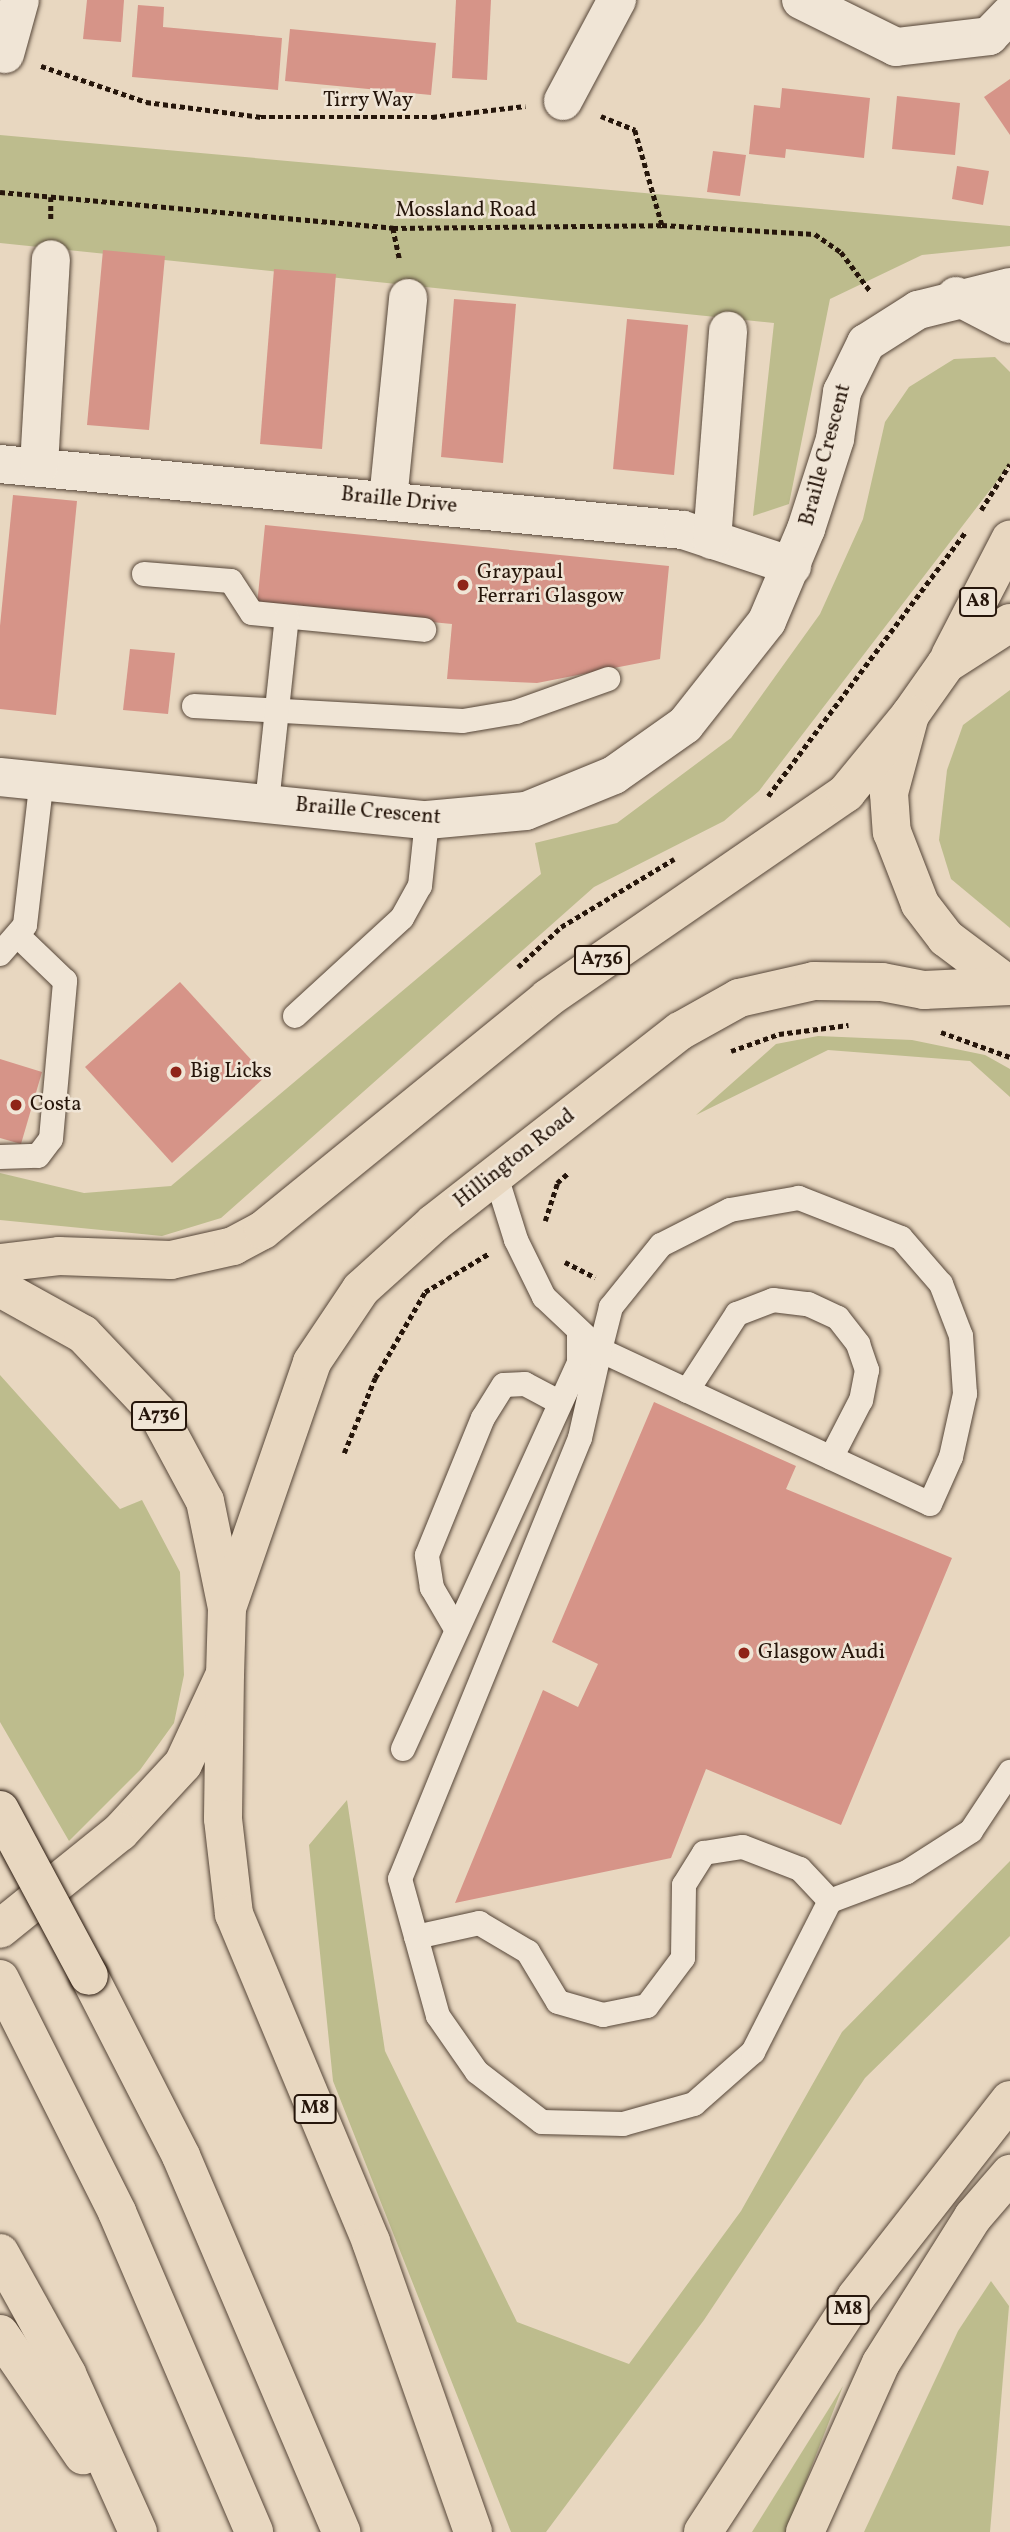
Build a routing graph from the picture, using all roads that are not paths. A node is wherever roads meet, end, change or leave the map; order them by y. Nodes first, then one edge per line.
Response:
1 (20, 0) edge
2 (617, 0) edge
3 (802, 0) edge
4 (1010, 14) edge
5 (5, 54) road end
6 (563, 101) road end
7 (51, 259) dead end
8 (1010, 287) edge
9 (956, 296) junction
10 (408, 298) dead end
11 (1010, 324) edge
12 (728, 331) dead end
13 (0, 464) edge
14 (39, 466) junction
15 (388, 500) junction
16 (712, 540) junction
17 (1010, 540) edge
18 (792, 566) junction
19 (144, 574) dead end
20 (287, 617) junction
21 (1010, 623) edge
22 (424, 630) dead end
23 (946, 664) junction
24 (608, 679) dead end
25 (194, 706) dead end
26 (277, 713) junction
27 (910, 715) junction
28 (0, 777) edge
29 (41, 786) junction
30 (267, 803) junction
31 (427, 820) junction
32 (14, 929) edge
33 (0, 954) edge
34 (1010, 986) edge
35 (295, 1016) dead end
36 (0, 1157) edge
37 (496, 1176) junction
38 (0, 1263) edge
39 (0, 1288) edge
40 (579, 1331) junction
41 (600, 1350) junction
42 (687, 1391) junction
43 (558, 1401) junction
44 (831, 1458) junction
45 (227, 1608) junction
46 (456, 1629) junction
47 (225, 1674) junction
48 (403, 1749) dead end
49 (1010, 1772) edge
50 (0, 1810) edge
51 (830, 1901) junction
52 (0, 1929) edge
53 (416, 1937) junction
54 (0, 1979) edge
55 (1010, 2100) edge
56 (1010, 2174) edge
57 (0, 2253) edge
58 (0, 2334) edge
59 (137, 2532) edge
60 (254, 2532) edge
61 (341, 2532) edge
62 (473, 2532) edge
63 (703, 2532) edge
64 (805, 2532) edge

1 - 5 street
2 - 6 street
3 - 4 street
7 - 14 street
8 - 9 street, Braille Crescent
9 - 11 street
9 - 18 street, Braille Crescent
10 - 15 street
12 - 16 street
13 - 14 street, Braille Drive
14 - 15 street, Braille Drive
15 - 16 street, Braille Drive
16 - 18 street, Braille Drive
17 - 23 main road, A8
18 - 31 street, Braille Crescent
19 - 20 lane
20 - 22 lane
20 - 26 lane
21 - 23 main road
23 - 27 main road
24 - 26 lane
25 - 26 lane
26 - 30 lane
27 - 34 main road
27 - 38 main road, A736
28 - 29 street, Braille Crescent
29 - 30 street, Braille Crescent
29 - 32 lane
30 - 31 street, Braille Crescent
31 - 35 lane
32 - 33 lane
32 - 36 lane
34 - 37 main road, Hillington Road / A736
37 - 40 lane
37 - 45 main road, Hillington Road / A736
39 - 45 main road, A736
40 - 41 lane
40 - 43 lane
41 - 42 lane
41 - 44 lane
41 - 53 lane
42 - 44 lane
42 - 44 lane
43 - 46 lane
43 - 46 lane
45 - 47 main road, A736
46 - 48 lane
47 - 52 main road, A736
47 - 62 main road, M8
49 - 51 lane
50 - 61 main road, bridge
51 - 53 lane
51 - 53 lane
54 - 60 main road
55 - 63 main road, M8
56 - 64 main road, M8
57 - 59 main road
58 - 59 main road

